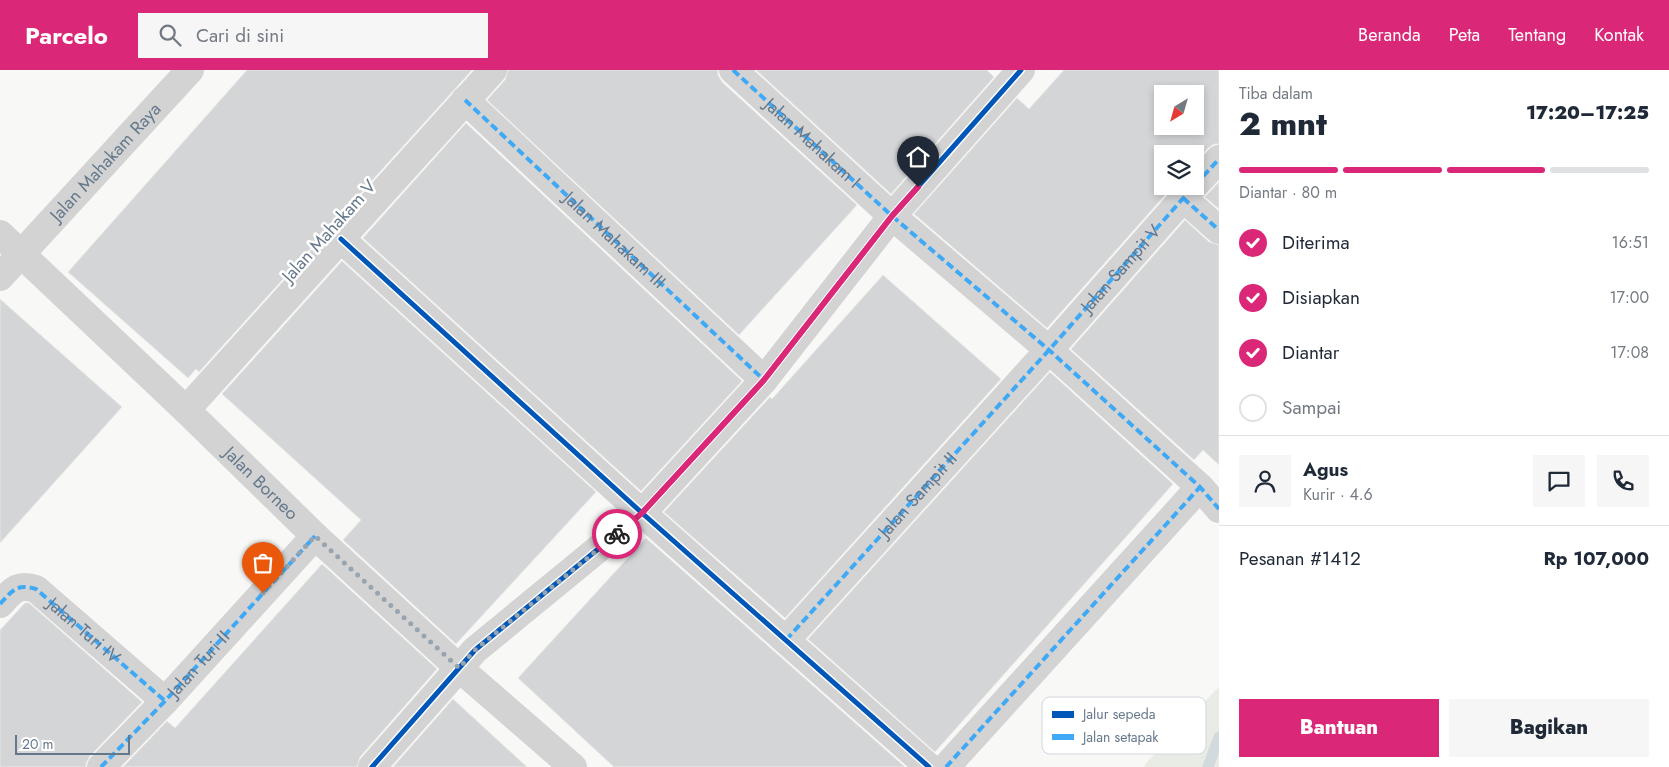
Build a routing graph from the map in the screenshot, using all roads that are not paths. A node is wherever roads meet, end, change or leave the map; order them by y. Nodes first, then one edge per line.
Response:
1 (190, 70) edge
2 (492, 70) edge
3 (733, 70) edge
4 (1021, 70) edge
5 (465, 100) junction
6 (1219, 159) edge
7 (1204, 176) edge
8 (1187, 195) edge
9 (1194, 195) edge
10 (892, 216) junction
11 (1219, 230) edge
12 (0, 234) edge
13 (340, 239) junction
14 (22, 254) junction
15 (0, 277) edge
16 (1049, 350) junction
17 (764, 380) junction
18 (186, 410) junction
19 (1200, 487) junction
20 (1219, 509) edge
21 (642, 513) junction
22 (315, 536) junction
23 (0, 604) edge
24 (786, 640) junction
25 (459, 668) junction
26 (164, 701) junction
27 (101, 767) edge
28 (372, 767) edge
29 (573, 767) edge
30 (929, 767) edge
31 (946, 767) edge

1 - 14 street, Jalan Mahakam Raya
2 - 5 street, Jalan Mahakam V
3 - 10 street, Jalan Mahakam I
4 - 10 street
5 - 13 street, Jalan Mahakam V
5 - 17 street, Jalan Mahakam III
6 - 7 street, Jalan Sampit V
8 - 16 street, Jalan Sampit V
9 - 11 street
10 - 16 street, Jalan Mahakam I
10 - 17 street
12 - 14 street, Jalan Borneo
13 - 18 street, Jalan Mahakam V
13 - 21 street
14 - 15 street, Jalan Mahakam Raya
14 - 18 street, Jalan Borneo
16 - 19 street, Jalan Mahakam I
16 - 24 street, Jalan Sampit II
17 - 21 street
18 - 22 street, Jalan Borneo
19 - 20 street, Jalan Mahakam I
19 - 31 street
21 - 24 street
21 - 25 street
22 - 25 street, Jalan Borneo
22 - 26 street, Jalan Turi II
23 - 26 street, Jalan Turi IV
24 - 30 street
25 - 28 street
25 - 29 street, Jalan Borneo
26 - 27 street, Jalan Turi II

